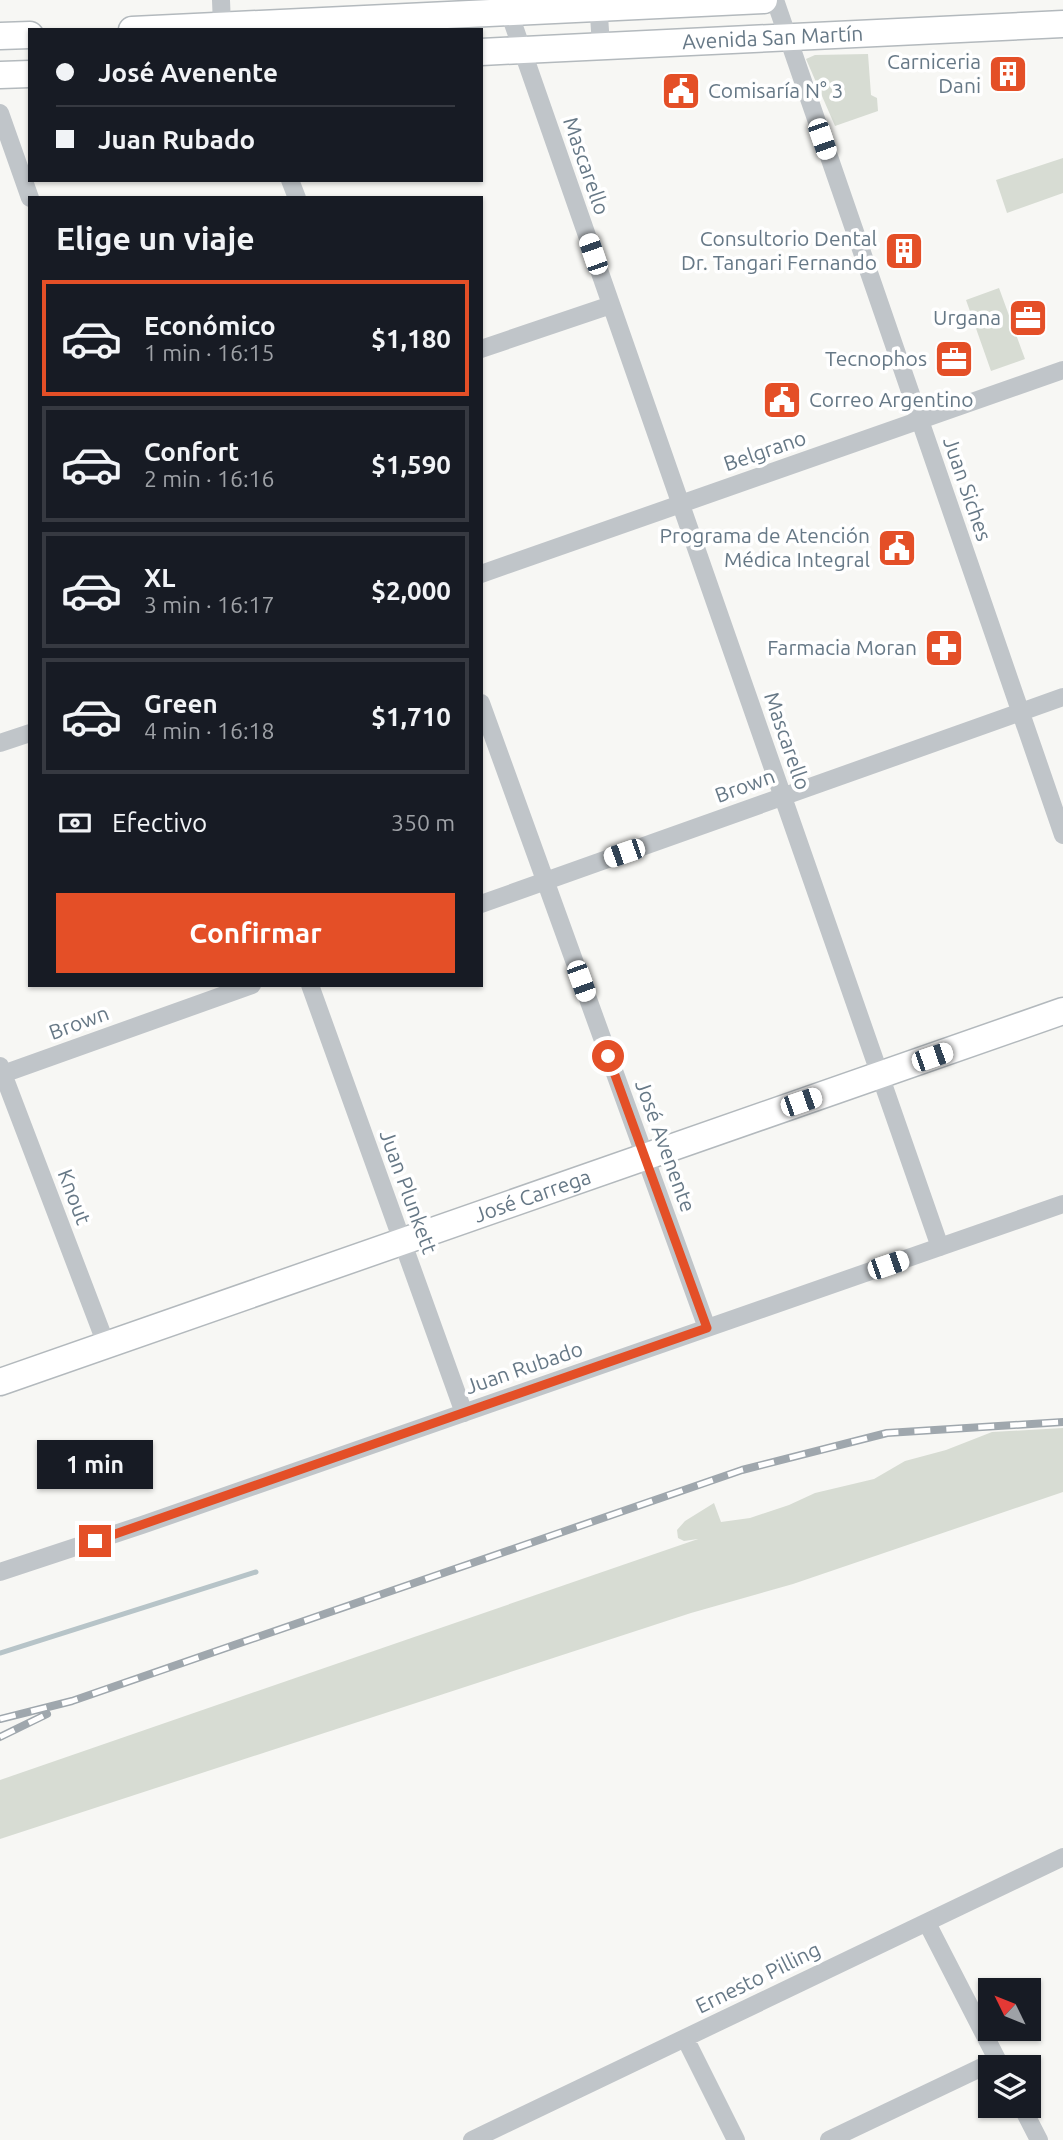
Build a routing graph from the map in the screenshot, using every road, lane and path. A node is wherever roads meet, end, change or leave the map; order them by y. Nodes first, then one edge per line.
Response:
1 (764, 0) edge
2 (775, 0) edge
3 (598, 4) edge
4 (509, 12) junction
5 (222, 18) edge
6 (1063, 24) edge
7 (147, 28) edge
8 (28, 34) edge
9 (0, 36) edge
10 (787, 37) junction
11 (601, 46) junction
12 (522, 50) junction
13 (483, 52) edge
14 (28, 74) edge
15 (0, 75) edge
16 (0, 113) edge
17 (29, 196) edge
18 (611, 305) junction
19 (483, 348) edge
20 (1063, 370) edge
21 (919, 421) junction
22 (680, 505) junction
23 (483, 573) edge
24 (1063, 697) edge
25 (483, 710) edge
26 (1020, 712) junction
27 (28, 734) edge
28 (0, 743) edge
29 (782, 797) junction
30 (1063, 835) edge
31 (545, 881) junction
32 (483, 903) edge
33 (246, 987) edge
34 (311, 987) edge
35 (1063, 1011) edge
36 (1, 1071) edge
37 (880, 1075) junction
38 (645, 1157) junction
39 (1063, 1204) edge
40 (401, 1242) junction
41 (940, 1247) junction
42 (707, 1328) junction
43 (106, 1344) junction
44 (0, 1381) edge
45 (464, 1413) junction
46 (0, 1572) edge
47 (1063, 1857) edge
48 (927, 1923) junction
49 (685, 2038) junction
50 (995, 2055) edge
51 (978, 2073) edge
52 (1028, 2118) edge
53 (472, 2140) edge
54 (736, 2140) edge
55 (829, 2140) edge
56 (1039, 2140) edge

1 - 3 main road, Avenida San Martín
2 - 10 street, Juan Siches
3 - 4 main road, Avenida San Martín
3 - 11 street
4 - 5 main road, Avenida San Martín
4 - 12 street, Mascarello
5 - 7 main road, Avenida San Martín
6 - 10 main road, Avenida San Martín
8 - 9 main road
10 - 11 main road, Avenida San Martín
10 - 21 street, Juan Siches
11 - 12 main road, Avenida San Martín
12 - 13 main road, Avenida San Martín
12 - 18 street, Mascarello
14 - 15 main road
16 - 17 street
18 - 19 street
18 - 22 street, Mascarello
20 - 21 street, Belgrano
21 - 22 street, Belgrano
21 - 26 street, Juan Siches
22 - 23 street, Belgrano
22 - 29 street, Mascarello
24 - 26 street, Brown
25 - 31 street, José Avenente
26 - 29 street, Brown
26 - 30 street, Juan Siches
27 - 28 street
29 - 31 street, Brown
29 - 37 street, Mascarello
31 - 32 street, Brown
31 - 38 street, José Avenente
33 - 36 street, Brown
34 - 40 street, Juan Plunkett
35 - 37 main road, José Carrega
36 - 43 street, Knout
37 - 38 main road, José Carrega
37 - 41 street, Mascarello
38 - 40 main road, José Carrega
38 - 42 street, José Avenente
39 - 41 street, Juan Rubado
40 - 43 main road, José Carrega
40 - 45 street, Juan Plunkett
41 - 42 street, Juan Rubado
42 - 45 street, Juan Rubado
43 - 44 main road, José Carrega
45 - 46 street, Juan Rubado
47 - 48 street, Ernesto Pilling
48 - 49 street, Ernesto Pilling
48 - 50 street
49 - 53 street, Ernesto Pilling
49 - 54 street
51 - 55 street
52 - 56 street

